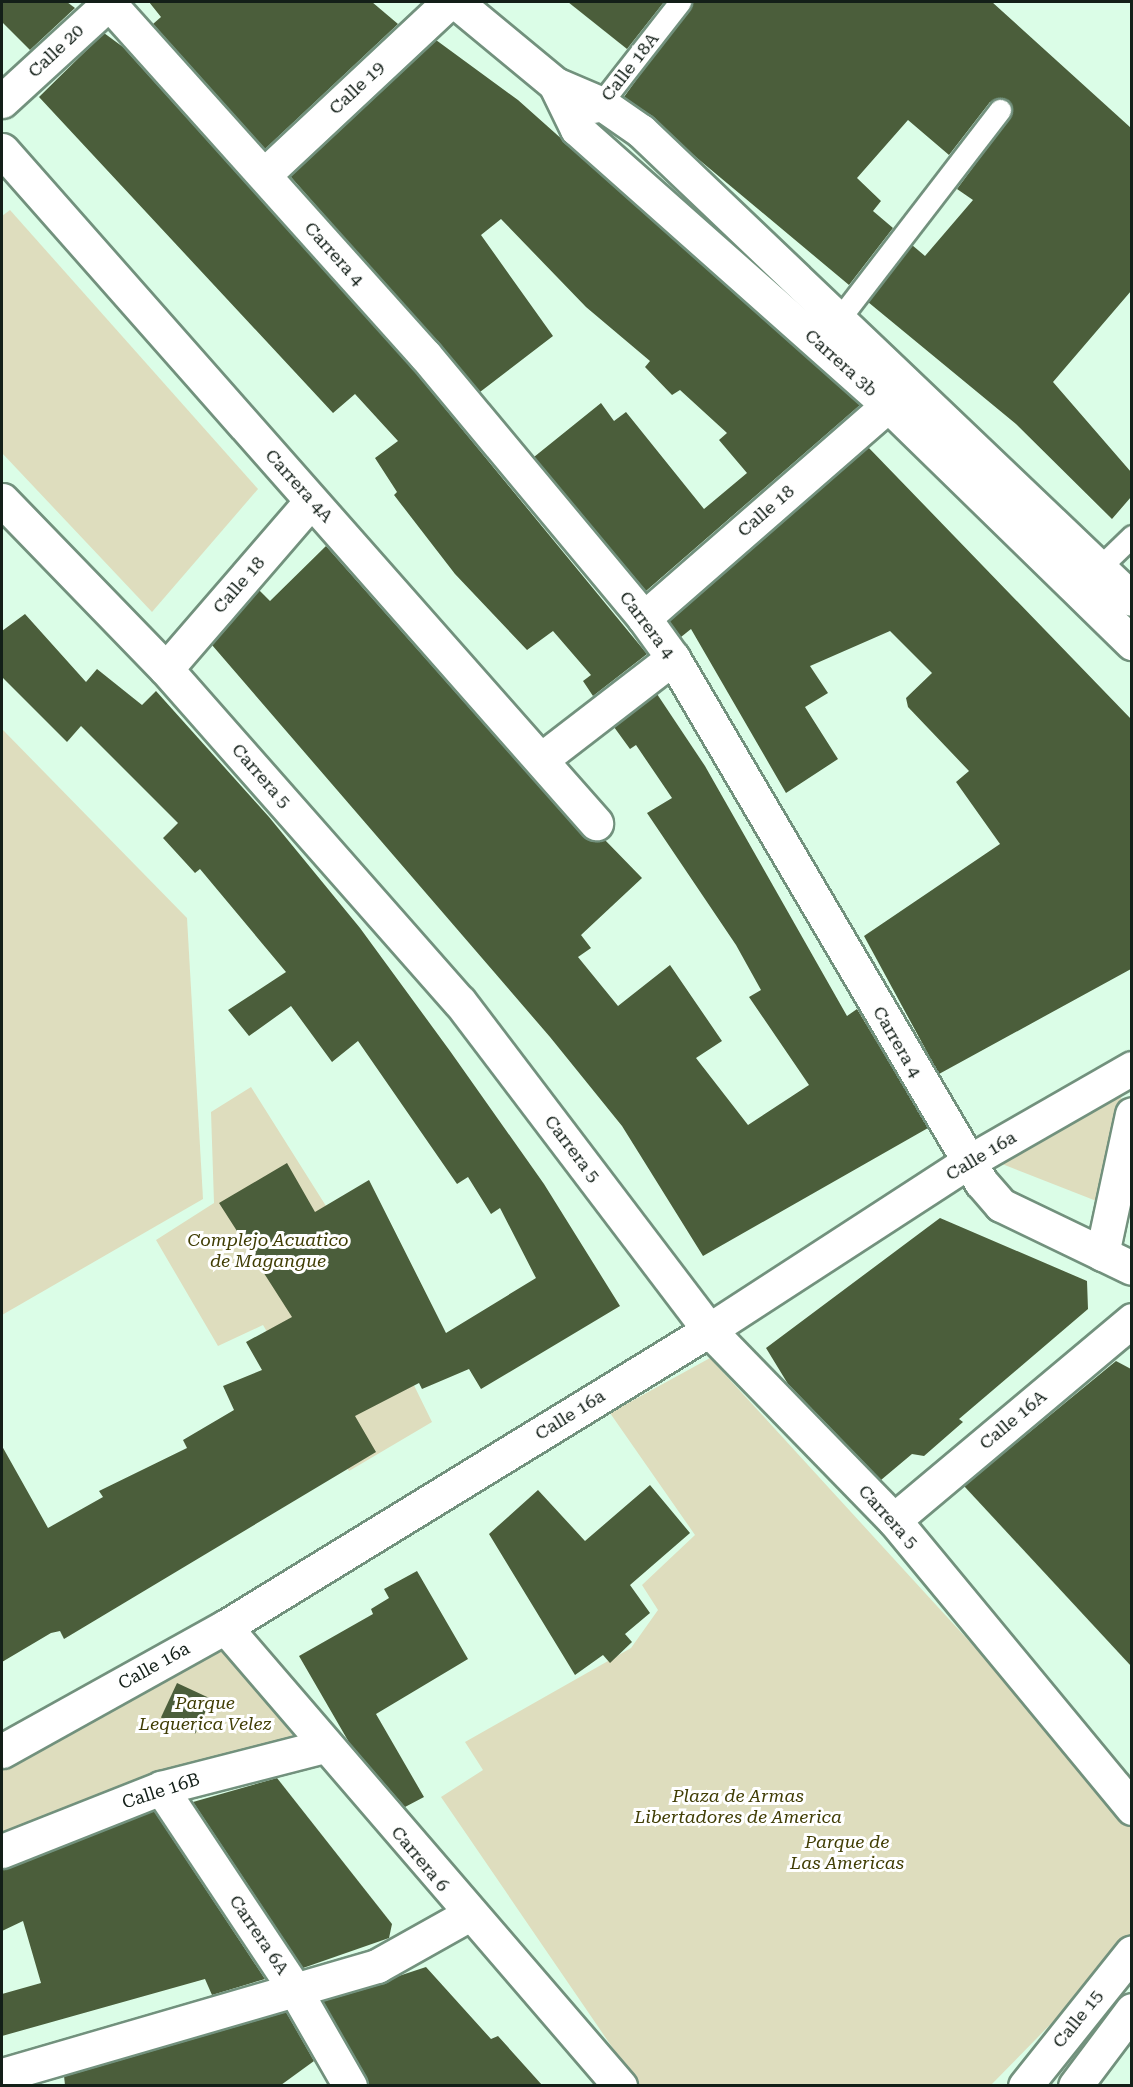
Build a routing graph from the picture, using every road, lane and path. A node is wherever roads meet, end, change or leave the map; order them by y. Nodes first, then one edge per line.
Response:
1 (109, 2) edge
2 (449, 2) edge
3 (456, 2) edge
4 (680, 2) edge
5 (555, 84) junction
6 (2, 101) edge
7 (602, 104) junction
8 (1000, 110) dead end
9 (577, 129) junction
10 (2, 150) edge
11 (264, 175) junction
12 (839, 319) junction
13 (888, 405) junction
14 (2, 500) edge
15 (311, 501) junction
16 (1131, 536) edge
17 (1099, 568) junction
18 (1131, 599) edge
19 (644, 618) junction
20 (1131, 643) edge
21 (673, 658) junction
22 (166, 669) junction
23 (543, 758) junction
24 (596, 823) dead end
25 (1131, 1068) edge
26 (1131, 1114) edge
27 (968, 1162) junction
28 (1102, 1254) junction
29 (1131, 1268) edge
30 (1131, 1320) edge
31 (709, 1330) junction
32 (894, 1520) junction
33 (225, 1627) junction
34 (325, 1746) junction
35 (2, 1751) edge
36 (161, 1788) junction
37 (1131, 1808) edge
38 (2, 1851) edge
39 (468, 1916) junction
40 (1131, 1953) edge
41 (295, 1990) junction
42 (1131, 2010) edge
43 (2, 2075) edge
44 (350, 2085) edge
45 (620, 2085) edge
46 (1025, 2085) edge
47 (1076, 2085) edge

1 - 6 street, Calle 20
1 - 11 street, Carrera 4
2 - 11 street, Calle 19
3 - 5 street, Carrera 3b
4 - 7 lane, Calle 18A
5 - 7 street, Carrera 3b
5 - 9 street, Carrera 3b
7 - 9 lane, Calle 18A
7 - 12 street, Carrera 3b
8 - 12 lane
9 - 13 street, Carrera 3b
10 - 15 street, Carrera 4A
11 - 19 street, Carrera 4
12 - 17 street, Carrera 3b
13 - 19 street, Calle 18
13 - 20 street, Carrera 3b
14 - 22 street, Carrera 5
15 - 22 street, Calle 18
15 - 23 street, Carrera 4A
16 - 17 lane
17 - 18 street, Carrera 3b
19 - 21 street, Carrera 4
21 - 23 street
21 - 27 street, Carrera 4
22 - 31 street, Carrera 5
23 - 24 street, Carrera 4A
25 - 27 street, Calle 16a
26 - 28 street
27 - 28 street, Carrera 4
27 - 31 street, Calle 16a
28 - 29 street, Carrera 4
30 - 32 street, Calle 16A
31 - 32 street, Carrera 5
31 - 33 street, Calle 16a
32 - 37 street, Carrera 5
33 - 34 street, Carrera 6
33 - 35 street, Calle 16a
34 - 36 street, Calle 16B
34 - 39 street, Carrera 6
36 - 38 street, Calle 16B
36 - 41 street, Carrera 6A
39 - 41 street
39 - 45 street, Carrera 6
40 - 46 street, Calle 15
41 - 43 street
41 - 44 street, Carrera 6A
42 - 47 street, Calle 15

